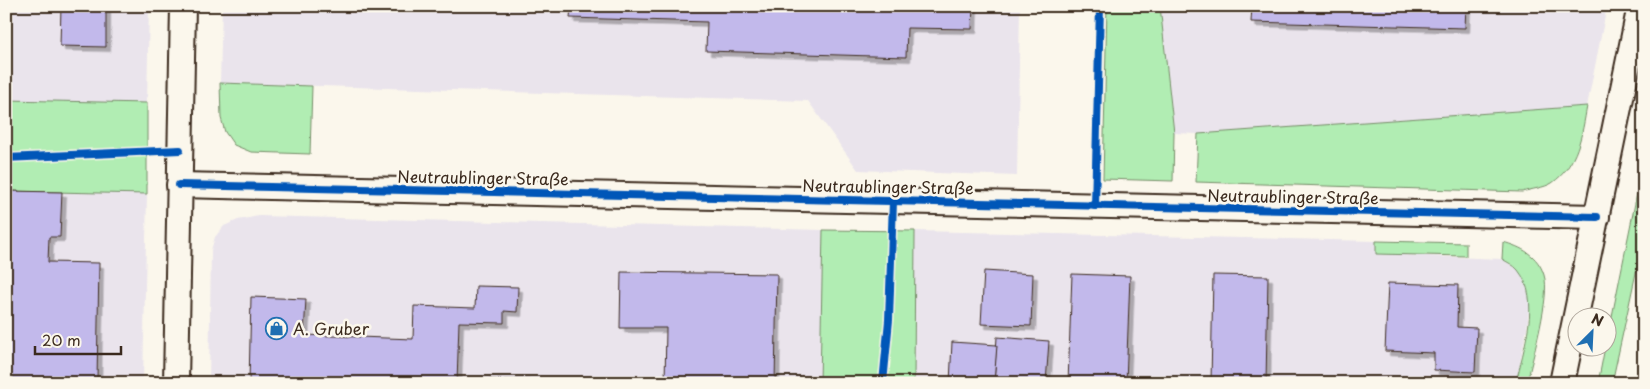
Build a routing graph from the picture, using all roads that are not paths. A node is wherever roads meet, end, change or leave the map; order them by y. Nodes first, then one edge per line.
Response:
1 (183, 6) edge
2 (1640, 6) edge
3 (179, 185) junction
4 (1596, 217) junction
5 (176, 383) edge
6 (1562, 383) edge

1 - 3 street
2 - 4 street
3 - 4 street, Neutraublinger Straße
3 - 5 street
4 - 6 street

